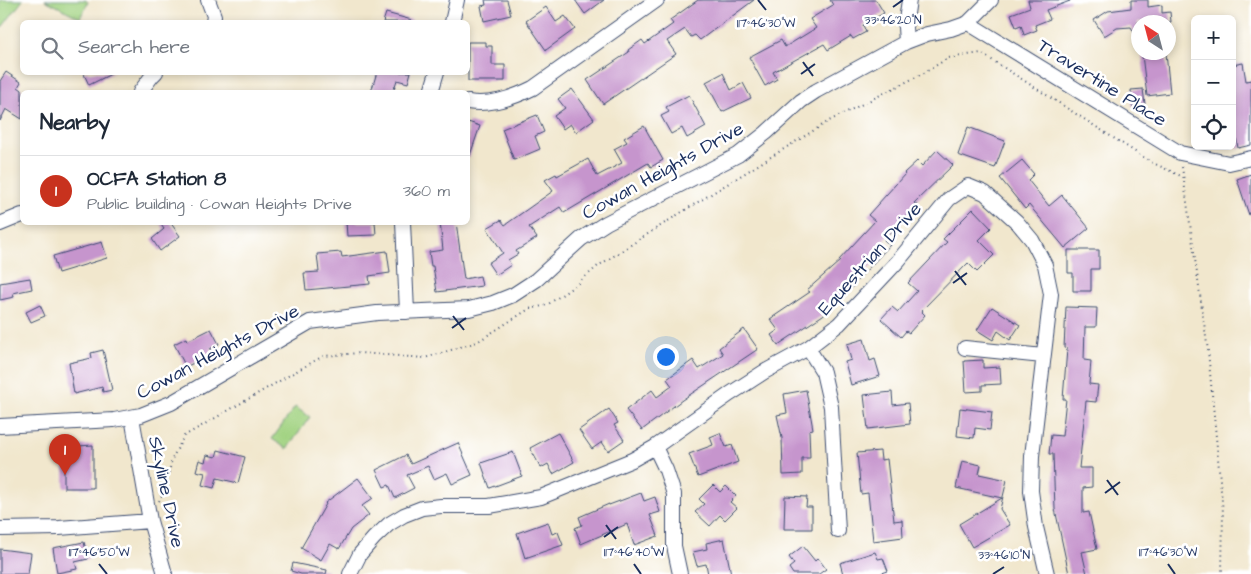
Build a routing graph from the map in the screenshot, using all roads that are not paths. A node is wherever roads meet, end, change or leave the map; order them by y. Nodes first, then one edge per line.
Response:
1 (208, 0) edge
2 (457, 0) edge
3 (657, 0) edge
4 (909, 0) edge
5 (991, 0) edge
6 (213, 20) edge
7 (452, 20) edge
8 (968, 23) junction
9 (906, 42) junction
10 (153, 75) edge
11 (436, 75) edge
12 (142, 90) edge
13 (432, 90) edge
14 (470, 102) edge
15 (1251, 158) edge
16 (20, 216) edge
17 (0, 224) edge
18 (403, 225) edge
19 (407, 312) junction
20 (808, 348) junction
21 (965, 348) dead end
22 (1043, 356) junction
23 (132, 418) junction
24 (0, 426) edge
25 (655, 447) junction
26 (150, 521) junction
27 (0, 529) edge
28 (838, 531) dead end
29 (165, 574) edge
30 (350, 574) edge
31 (680, 574) edge
32 (1047, 574) edge

1 - 6 street
2 - 7 street
3 - 14 street
4 - 9 street
5 - 8 street, Cowan Heights Drive
8 - 9 street, Cowan Heights Drive
8 - 15 street, Travertine Place
9 - 19 street, Cowan Heights Drive
10 - 12 street
11 - 13 street
16 - 17 street
18 - 19 street
19 - 23 street, Cowan Heights Drive
20 - 22 street, Equestrian Drive
20 - 25 street, Equestrian Drive
20 - 28 street
21 - 22 street
22 - 32 street, Equestrian Drive
23 - 24 street, Cowan Heights Drive
23 - 26 street, Skyline Drive
25 - 30 street, Equestrian Drive
25 - 31 street
26 - 27 street
26 - 29 street, Skyline Drive

